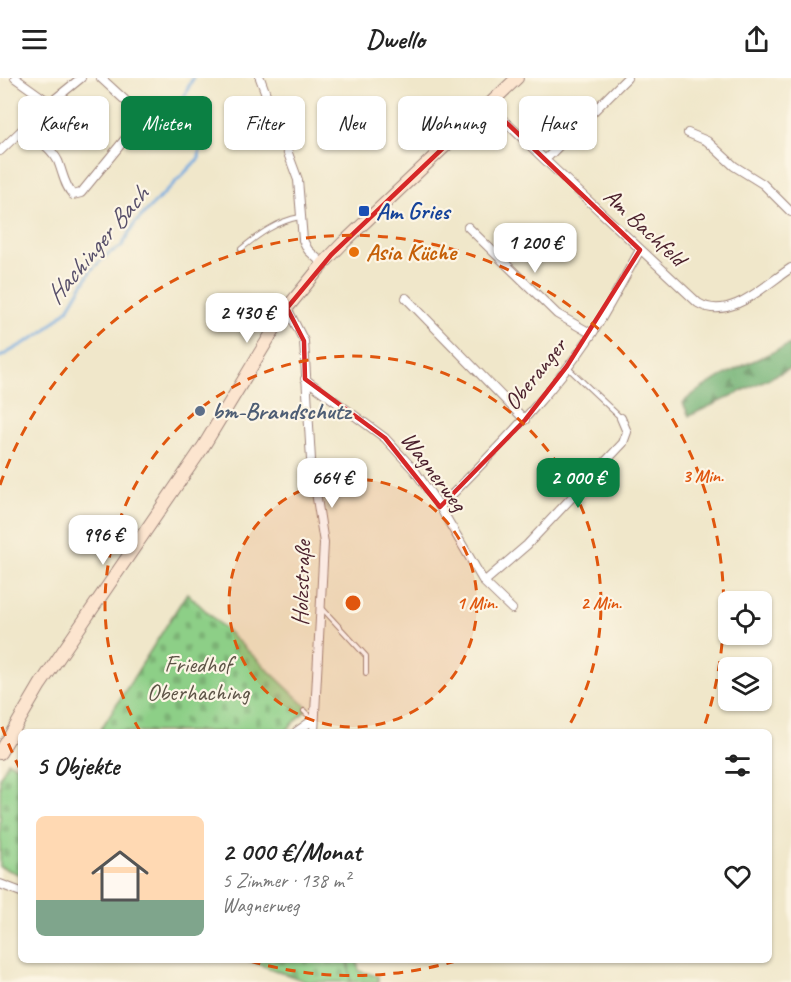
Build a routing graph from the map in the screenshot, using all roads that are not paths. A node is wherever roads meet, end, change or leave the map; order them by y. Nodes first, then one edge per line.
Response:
1 (15, 78) edge
2 (81, 78) edge
3 (101, 78) edge
4 (260, 78) edge
5 (517, 78) edge
6 (627, 78) edge
7 (40, 96) edge
8 (59, 96) edge
9 (498, 96) edge
10 (507, 123) edge
11 (18, 133) edge
12 (688, 133) dead end
13 (50, 150) edge
14 (442, 150) edge
15 (0, 151) edge
16 (545, 160) junction
17 (791, 213) edge
18 (302, 216) junction
19 (468, 227) dead end
20 (241, 249) dead end
21 (640, 250) junction
22 (323, 264) junction
23 (791, 268) edge
24 (406, 298) dead end
25 (287, 308) junction
26 (592, 334) junction
27 (567, 366) junction
28 (306, 379) junction
29 (621, 418) joint
30 (525, 420) junction
31 (440, 507) junction
32 (484, 582) junction
33 (321, 607) junction
34 (512, 609) dead end
35 (366, 673) dead end
36 (304, 711) dead end
37 (313, 720) junction
38 (300, 729) edge
39 (314, 729) edge
40 (0, 753) edge
41 (0, 884) edge
42 (18, 891) edge

1 - 7 street
2 - 8 street
3 - 13 street
4 - 18 street
5 - 9 main road
6 - 16 street
10 - 16 street, Am Bachfeld
11 - 15 street
12 - 17 street
14 - 22 main road
16 - 21 street, Am Bachfeld
18 - 20 lane
18 - 22 street
19 - 26 street
21 - 23 street, Am Bachfeld
21 - 26 street, Oberanger
22 - 25 main road
24 - 30 street
25 - 28 street, Holzstraße
25 - 40 main road
26 - 27 street, Oberanger
27 - 29 lane
27 - 30 street, Oberanger
28 - 31 street, Wagnerweg
28 - 33 street, Holzstraße
29 - 32 street
30 - 31 street, Oberanger
31 - 32 street, Wagnerweg
32 - 34 street, Wagnerweg
33 - 35 lane
33 - 37 street, Holzstraße
36 - 37 lane
37 - 38 street
37 - 39 street, Holzstraße
41 - 42 street

